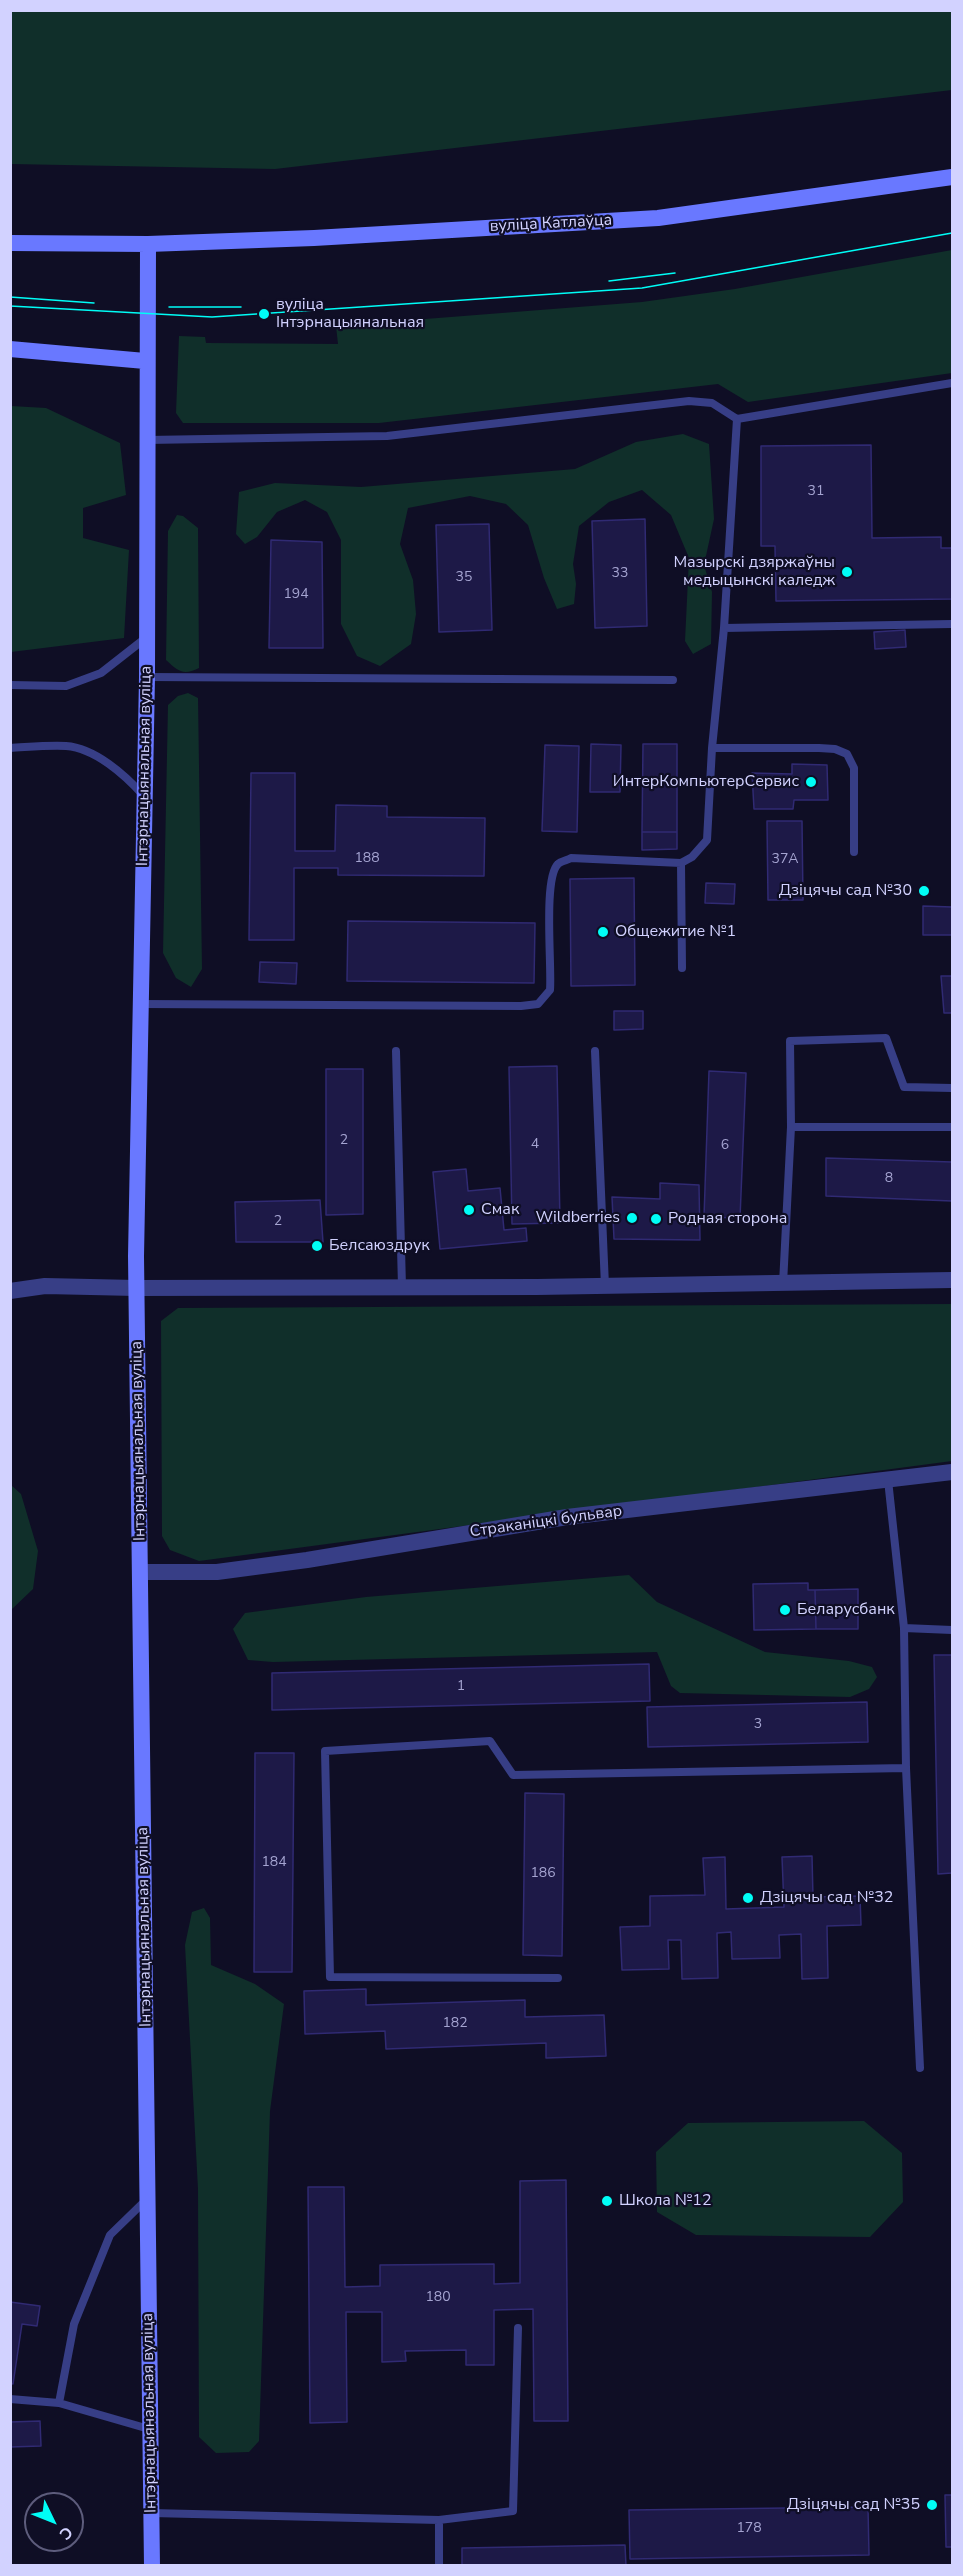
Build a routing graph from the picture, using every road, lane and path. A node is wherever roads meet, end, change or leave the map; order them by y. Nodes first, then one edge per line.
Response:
1 (952, 177) edge
2 (10, 243) edge
3 (147, 244) junction
4 (10, 349) edge
5 (145, 361) junction
6 (952, 382) edge
7 (737, 419) junction
8 (146, 440) junction
9 (952, 624) edge
10 (724, 628) junction
11 (147, 636) junction
12 (147, 677) junction
13 (673, 680) dead end
14 (10, 685) edge
15 (10, 748) edge
16 (712, 748) junction
17 (145, 798) junction
18 (854, 852) dead end
19 (681, 863) junction
20 (682, 968) dead end
21 (140, 1004) junction
22 (396, 1051) dead end
23 (595, 1051) dead end
24 (952, 1088) edge
25 (952, 1126) edge
26 (791, 1127) junction
27 (952, 1280) edge
28 (783, 1284) junction
29 (605, 1286) junction
30 (402, 1287) junction
31 (136, 1288) junction
32 (10, 1292) edge
33 (952, 1472) edge
34 (888, 1480) junction
35 (140, 1572) junction
36 (904, 1628) junction
37 (952, 1630) edge
38 (906, 1768) junction
39 (558, 1978) dead end
40 (920, 2068) dead end
41 (149, 2196) junction
42 (518, 2328) dead end
43 (10, 2399) edge
44 (59, 2403) junction
45 (149, 2429) junction
46 (152, 2513) junction
47 (439, 2520) junction
48 (152, 2565) edge
49 (439, 2565) edge

1 - 3 main road, вуліца Катлаўца
2 - 3 main road, вуліца Катлаўца
3 - 5 main road, Інтэрнацыянальная вуліца
4 - 5 main road
5 - 8 main road, Інтэрнацыянальная вуліца
6 - 7 lane
7 - 8 lane
7 - 10 lane
8 - 11 main road, Інтэрнацыянальная вуліца
9 - 10 lane
10 - 16 lane
11 - 12 main road, Інтэрнацыянальная вуліца
11 - 14 lane
12 - 13 lane
12 - 17 main road, Інтэрнацыянальная вуліца
15 - 17 lane
16 - 18 lane
16 - 19 lane
17 - 21 main road, Інтэрнацыянальная вуліца
19 - 20 lane
19 - 21 lane
21 - 31 main road, Інтэрнацыянальная вуліца
22 - 30 lane
23 - 29 lane
24 - 26 lane
25 - 26 lane
26 - 28 lane
27 - 28 street
28 - 29 street
29 - 30 street
30 - 31 street
31 - 32 street
31 - 35 main road, Інтэрнацыянальная вуліца
33 - 34 street, Страканіцкі бульвар
34 - 35 street, Страканіцкі бульвар
34 - 36 lane
35 - 41 main road, Інтэрнацыянальная вуліца
36 - 37 lane
36 - 38 lane
38 - 39 lane
38 - 40 lane
41 - 44 lane
41 - 45 main road, Інтэрнацыянальная вуліца
42 - 47 lane
43 - 44 lane
44 - 45 lane
45 - 46 main road, Інтэрнацыянальная вуліца
46 - 47 lane
46 - 48 main road, Інтэрнацыянальная вуліца
47 - 49 lane

